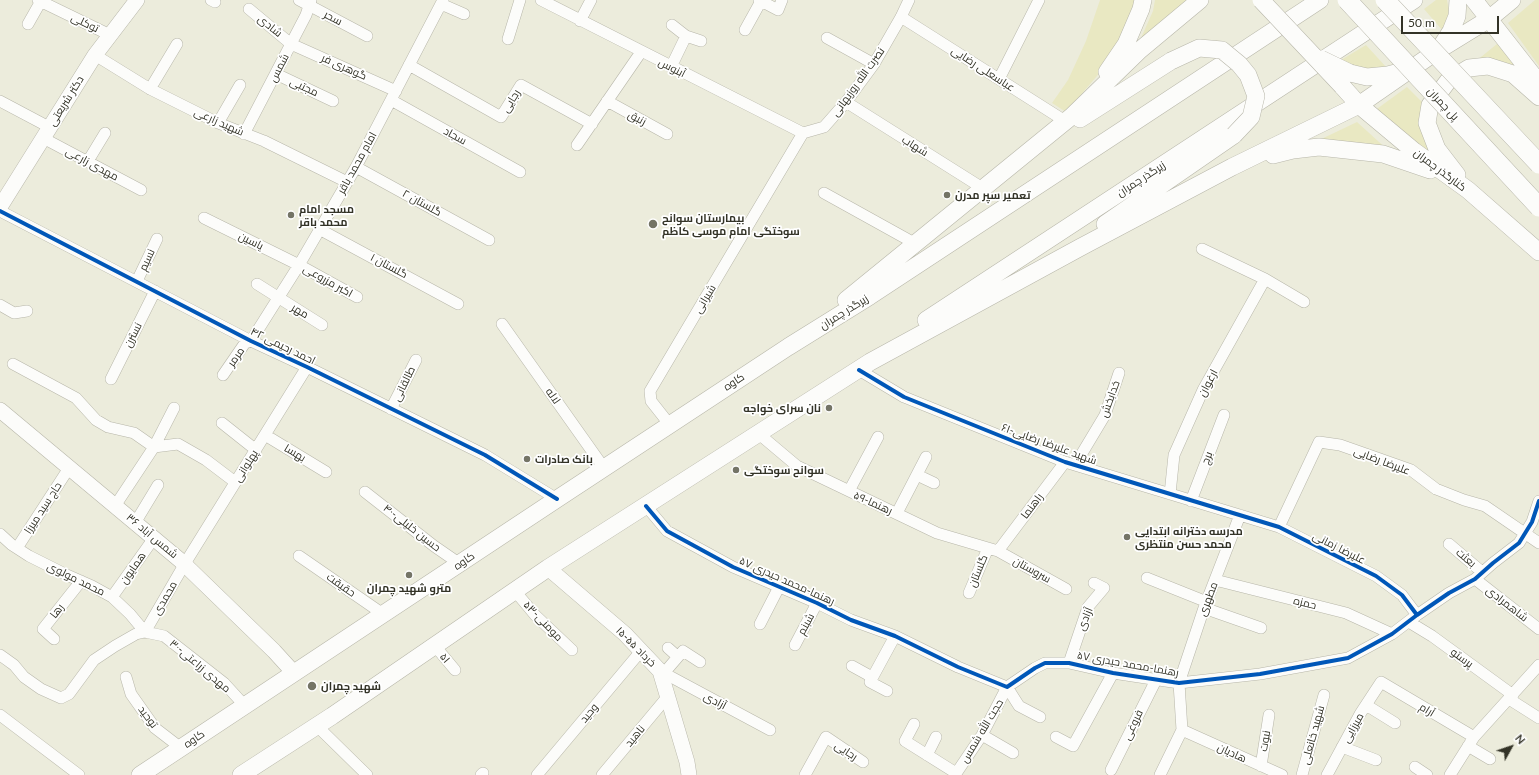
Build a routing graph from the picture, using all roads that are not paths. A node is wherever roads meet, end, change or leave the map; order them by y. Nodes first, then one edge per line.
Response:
1 (137, 0) edge
2 (520, 0) edge
3 (541, 0) edge
4 (591, 0) edge
5 (760, 0) edge
6 (782, 0) edge
7 (909, 0) edge
8 (1039, 0) edge
9 (1143, 0) edge
10 (1200, 0) edge
11 (1261, 0) edge
12 (1272, 0) edge
13 (1320, 0) edge
14 (1347, 0) edge
15 (1385, 0) edge
16 (1414, 0) edge
17 (1458, 0) edge
18 (1474, 0) edge
19 (1512, 0) edge
20 (39, 1) edge
21 (306, 2) edge
22 (442, 2) edge
23 (249, 9) dead end
24 (464, 14) dead end
25 (901, 17) junction
26 (1489, 19) junction
27 (580, 21) junction
28 (28, 24) dead end
29 (672, 25) dead end
30 (1286, 27) junction
31 (745, 30) dead end
32 (110, 36) junction
33 (367, 36) dead end
34 (686, 36) junction
35 (508, 38) dead end
36 (827, 38) dead end
37 (701, 41) dead end
38 (177, 44) dead end
39 (292, 44) junction
40 (641, 52) junction
41 (1437, 52) junction
42 (95, 56) junction
43 (874, 64) junction
44 (409, 65) junction
45 (671, 67) junction
46 (1414, 68) junction
47 (276, 74) junction
48 (999, 79) junction
49 (1346, 80) junction
50 (1539, 83) edge
51 (240, 85) dead end
52 (150, 90) junction
53 (393, 95) junction
54 (1539, 96) edge
55 (0, 101) edge
56 (333, 101) dead end
57 (607, 101) junction
58 (846, 102) junction
59 (1359, 105) junction
60 (1068, 119) junction
61 (218, 123) junction
62 (592, 124) junction
63 (46, 132) junction
64 (105, 133) dead end
65 (244, 134) junction
66 (667, 134) dead end
67 (803, 134) junction
68 (577, 145) dead end
69 (1030, 150) junction
70 (88, 161) junction
71 (1539, 164) edge
72 (356, 167) junction
73 (1232, 167) junction
74 (520, 172) dead end
75 (347, 182) junction
76 (984, 189) junction
77 (141, 190) dead end
78 (1468, 190) junction
79 (824, 193) dead end
80 (0, 207) edge
81 (1539, 207) edge
82 (0, 211) edge
83 (204, 218) dead end
84 (319, 229) junction
85 (156, 239) dead end
86 (489, 240) dead end
87 (916, 244) junction
88 (1202, 249) dead end
89 (1539, 252) edge
90 (299, 265) junction
91 (1036, 272) junction
92 (1265, 279) junction
93 (136, 281) junction
94 (257, 284) dead end
95 (155, 291) junction
96 (357, 297) dead end
97 (278, 298) junction
98 (1304, 302) dead end
99 (458, 304) dead end
100 (0, 305) edge
101 (27, 311) dead end
102 (502, 324) dead end
103 (322, 325) dead end
104 (251, 341) junction
105 (788, 347) junction
106 (416, 360) dead end
107 (13, 364) dead end
108 (307, 366) junction
109 (864, 366) junction
110 (1119, 373) dead end
111 (223, 375) dead end
112 (111, 378) dead end
113 (174, 408) dead end
114 (391, 409) junction
115 (0, 410) edge
116 (1224, 415) dead end
117 (222, 423) dead end
118 (670, 425) junction
119 (759, 434) junction
120 (265, 435) junction
121 (878, 437) dead end
122 (154, 447) junction
123 (256, 450) junction
124 (926, 457) dead end
125 (1070, 463) junction
126 (69, 468) junction
127 (604, 468) junction
128 (326, 472) dead end
129 (917, 475) junction
130 (235, 482) junction
131 (934, 483) dead end
132 (158, 485) dead end
133 (849, 491) junction
134 (365, 492) dead end
135 (1170, 494) junction
136 (557, 499) junction
137 (1191, 501) junction
138 (1539, 501) edge
139 (115, 506) junction
140 (646, 506) junction
141 (897, 513) junction
142 (1240, 515) junction
143 (135, 522) junction
144 (1279, 527) junction
145 (1525, 532) junction
146 (1, 537) edge
147 (154, 538) junction
148 (1539, 543) edge
149 (1449, 544) dead end
150 (17, 548) junction
151 (993, 549) junction
152 (299, 556) dead end
153 (460, 564) junction
154 (184, 565) junction
155 (548, 568) junction
156 (1479, 575) junction
157 (1147, 578) dead end
158 (1215, 580) junction
159 (81, 581) junction
160 (1094, 583) dead end
161 (779, 587) junction
162 (1066, 589) dead end
163 (515, 591) junction
164 (969, 593) dead end
165 (112, 597) junction
166 (817, 603) junction
167 (1205, 605) junction
168 (383, 614) junction
169 (1413, 618) junction
170 (760, 624) dead end
171 (1261, 628) dead end
172 (1539, 629) edge
173 (145, 632) junction
174 (1392, 634) junction
175 (895, 636) junction
176 (54, 639) dead end
177 (795, 645) dead end
178 (435, 646) junction
179 (668, 648) dead end
180 (572, 650) dead end
181 (641, 651) junction
182 (0, 655) edge
183 (677, 656) junction
184 (700, 662) dead end
185 (1069, 663) junction
186 (1539, 665) edge
187 (852, 666) dead end
188 (454, 670) dead end
189 (662, 672) junction
190 (294, 673) junction
191 (1113, 673) junction
192 (126, 677) dead end
193 (871, 680) junction
194 (1156, 680) junction
195 (1381, 682) joint
196 (1179, 683) junction
197 (1007, 687) junction
198 (886, 691) dead end
199 (1324, 695) dead end
200 (668, 696) junction
201 (1511, 697) junction
202 (1366, 705) junction
203 (245, 706) junction
204 (0, 715) edge
205 (1269, 715) dead end
206 (1040, 717) dead end
207 (1539, 718) edge
208 (1395, 723) dead end
209 (914, 724) dead end
210 (317, 726) junction
211 (770, 730) dead end
212 (1182, 730) junction
213 (982, 735) junction
214 (936, 737) dead end
215 (1056, 737) dead end
216 (1471, 742) junction
217 (1342, 747) junction
218 (181, 748) junction
219 (1013, 753) dead end
220 (927, 755) junction
221 (1490, 759) dead end
222 (1376, 760) dead end
223 (863, 762) dead end
224 (1261, 766) junction
225 (1414, 768) dead end
226 (1111, 770) dead end
227 (956, 774) edge
228 (79, 775) edge
229 (140, 775) edge
230 (240, 775) edge
231 (367, 775) edge
232 (537, 775) edge
233 (602, 775) edge
234 (689, 775) edge
235 (805, 775) edge
236 (1160, 775) edge
237 (1282, 775) edge
238 (1302, 775) edge
239 (1327, 775) edge
240 (1427, 775) edge
241 (1450, 775) edge

1 - 32 street, دکتر شریعتی
2 - 35 street
3 - 27 street, آبنوس
4 - 27 street
5 - 6 street
5 - 31 street
7 - 25 street, نصرت الله روزبهانی
8 - 48 street
9 - 60 main road
10 - 60 main road
11 - 30 main road, bridge
12 - 30 main road, bridge
13 - 105 main road, زیرگذر چمران
14 - 81 highway, پل چمران, bridge
15 - 71 highway, bridge
16 - 109 main road, زیرگذر چمران
17 - 41 main road
18 - 26 main road
19 - 26 main road
20 - 28 street
20 - 32 street, توکلی
21 - 33 street, سحر
21 - 39 street, شمس
22 - 24 street
22 - 44 street, امام محمد باقر
23 - 39 street, شادی
25 - 43 street, نصرت الله روزبهانی
25 - 48 street, عباسعلی رضایی
26 - 41 main road
26 - 50 main road
27 - 40 street, آبنوس
29 - 34 street
30 - 49 main road, bridge
32 - 42 street, دکتر شریعتی
34 - 37 street
34 - 45 street
36 - 43 street
38 - 52 street
39 - 47 street, شمس
39 - 53 street, گوهری فر
40 - 45 street, آبنوس
40 - 57 street
41 - 46 main road
42 - 52 street, شهید زارعی
42 - 63 street, دکتر شریعتی
43 - 58 street, نصرت الله روزبهانی
44 - 53 street, امام محمد باقر
44 - 62 street, رجایی
45 - 67 street, آبنوس
46 - 49 main road
46 - 59 main road
47 - 56 street, مجتبی
47 - 65 street, شمس
48 - 60 street, عباسعلی رضایی
49 - 59 main road, کنارگذر چمران
51 - 61 street
52 - 61 street, شهید زارعی
53 - 72 street, امام محمد باقر
53 - 74 street, سجاد
54 - 78 main road
55 - 63 street
57 - 62 street
57 - 66 street, زنبق
58 - 67 street, نصرت الله روزبهانی
58 - 76 street, شهاب
59 - 73 main road
59 - 78 main road, کنارگذر چمران
60 - 69 main road
61 - 65 street, شهید زارعی
62 - 68 street
63 - 70 street, مهدی زارعی
63 - 80 street, دکتر شریعتی
64 - 70 street
65 - 75 street, شهید زارعی
67 - 118 street, شیرانی
69 - 76 main road
69 - 91 main road, bridge
70 - 77 street, مهدی زارعی
72 - 75 street, امام محمد باقر
72 - 86 street, گلستان ۲
73 - 78 main road
73 - 91 main road
75 - 84 street, امام محمد باقر
76 - 87 main road
78 - 89 main road, کنارگذر چمران
79 - 87 street
82 - 93 street, ۴۲ احمد رحیمی
83 - 90 street, یاسین
84 - 90 street, امام محمد باقر
84 - 99 street, گلستان ۱
85 - 93 street, نسیم
87 - 105 main road
88 - 92 street
90 - 96 street, اکبر مزروعی
90 - 97 street, امام محمد باقر
91 - 109 main road
92 - 98 street
92 - 135 street, ارغوان
93 - 95 street, ۴۲ احمد رحیمی
94 - 97 street
95 - 104 street, ۴۲ احمد رحیمی
95 - 112 street, نسترن
97 - 103 street, مهر
97 - 104 street, امام محمد باقر
100 - 101 street
102 - 127 street, لاله
104 - 108 street, ۴۲ احمد رحیمی
104 - 111 street, مرمر
105 - 118 main road, کاوه
106 - 114 street, طالقانی
107 - 122 street
108 - 114 street, ۴۲ احمد رحیمی
108 - 120 street, پهلوانی
109 - 119 main road
109 - 125 street, ۶۱-شهید علیرضا رضایی
110 - 125 street, خدابخش
113 - 122 street
114 - 136 street, ۴۲ احمد رحیمی
115 - 126 street, شمس آباد ۳۶
116 - 137 street, برج
117 - 123 street
118 - 127 main road, کاوه
119 - 133 street, ۵۹-رهنما
119 - 140 main road
120 - 123 street, پهلوانی
120 - 128 street, بهسا
121 - 133 street
122 - 130 street
122 - 139 street
123 - 130 street, پهلوانی
124 - 129 street
125 - 135 street, ۶۱-شهید علیرضا رضایی
125 - 151 street, راهنما
126 - 139 street, شمس آباد ۳۶
126 - 150 street, حاج سید میرزا
127 - 136 main road, کاوه
129 - 131 street
129 - 141 street
130 - 154 street, پهلوانی
132 - 143 street
133 - 141 street, ۵۹-رهنما
134 - 153 street, ۴۰-حسین خلیلی
135 - 137 street, ۶۱-شهید علیرضا رضایی
136 - 153 main road, کاوه
137 - 142 street, ۶۱-شهید علیرضا رضایی
138 - 145 street, ۵۷ رهنما-محمد حیدری
139 - 143 street, شمس آباد ۳۶
140 - 155 main road
140 - 161 street, ۵۷ رهنما-محمد حیدری
141 - 151 street, ۵۹-رهنما
142 - 144 street, علیرضا زمانی
142 - 158 street, مطهری
143 - 147 street, شمس آباد ۳۶
144 - 145 street, علیرضا رضایی
144 - 169 street, علیرضا زمانی
145 - 148 street
145 - 156 street, ۵۷ رهنما-محمد حیدری
146 - 150 street, محمد مولوی
147 - 154 street, شمس آباد ۳۶
147 - 165 street, همایون
149 - 156 street, بعثت
150 - 159 street, محمد مولوی
151 - 162 street, سروستان
151 - 164 street, گلستان
152 - 168 street, حقیقت
153 - 168 main road, کاوه
154 - 173 street, محمدی
154 - 190 street, شمس آباد ۳۶
155 - 163 main road
155 - 181 street, ۱۵-۵۵ خرداد
156 - 169 street, ۵۷ رهنما-محمد حیدری
156 - 172 street, شاهمرادی
157 - 167 street
158 - 167 street, مطهری
158 - 174 street, حمزه
159 - 165 street, محمد مولوی
159 - 176 street, رها
160 - 185 street, آزادی
161 - 166 street, ۵۷ رهنما-محمد حیدری
161 - 170 street
163 - 178 main road
163 - 180 street, ۵۳-مومنی
165 - 173 street, محمد مولوی
166 - 175 street, ۵۷ رهنما-محمد حیدری
166 - 177 street, شبنم
167 - 171 street
167 - 196 street, مطهری
168 - 190 main road, کاوه
169 - 174 street, ۵۷ رهنما-محمد حیدری
169 - 201 street, پرستو
173 - 182 street
173 - 203 street, ۳۰-مهدی زراعتی
174 - 196 street, ۵۷ رهنما-محمد حیدری
175 - 193 street
175 - 197 street, ۵۷ رهنما-محمد حیدری
178 - 188 street, ۵۱
178 - 210 main road
179 - 183 street
181 - 189 street, ۱۵-۵۵ خرداد
181 - 232 street, وحید
183 - 184 street
183 - 189 street
185 - 191 street, ۵۷ رهنما-محمد حیدری
185 - 197 street, ۵۷ رهنما-محمد حیدری
186 - 201 street
187 - 193 street
189 - 200 street, ۱۵-۵۵ خرداد
189 - 211 street, آزادی
190 - 203 main road, کاوه
191 - 194 street, ۵۷ رهنما-محمد حیدری
191 - 215 street
192 - 218 street, توحید
193 - 198 street
194 - 196 street, ۵۷ رهنما-محمد حیدری
194 - 226 street, فروغی
195 - 202 street, میرزایی
195 - 216 street, آرام
196 - 212 street
197 - 206 street
197 - 213 street, حجت الله شمس
199 - 238 street, شهید خانعلی
200 - 233 street, ناهید
200 - 234 street, ۱۵-۵۵ خرداد
201 - 207 street
201 - 216 street
202 - 208 street
202 - 217 street, میرزایی
203 - 218 main road, کاوه
204 - 228 street
205 - 224 street, نبوت
209 - 220 street
210 - 230 main road
210 - 231 street
212 - 224 street, هادیان
212 - 236 street
213 - 219 street
213 - 227 street, حجت الله شمس
214 - 220 street
216 - 221 street, آرام
216 - 241 street
217 - 222 street
217 - 239 street, میرزایی
218 - 229 main road, کاوه
220 - 227 street
223 - 235 street, رجایی
224 - 237 street, هادیان
225 - 240 street

